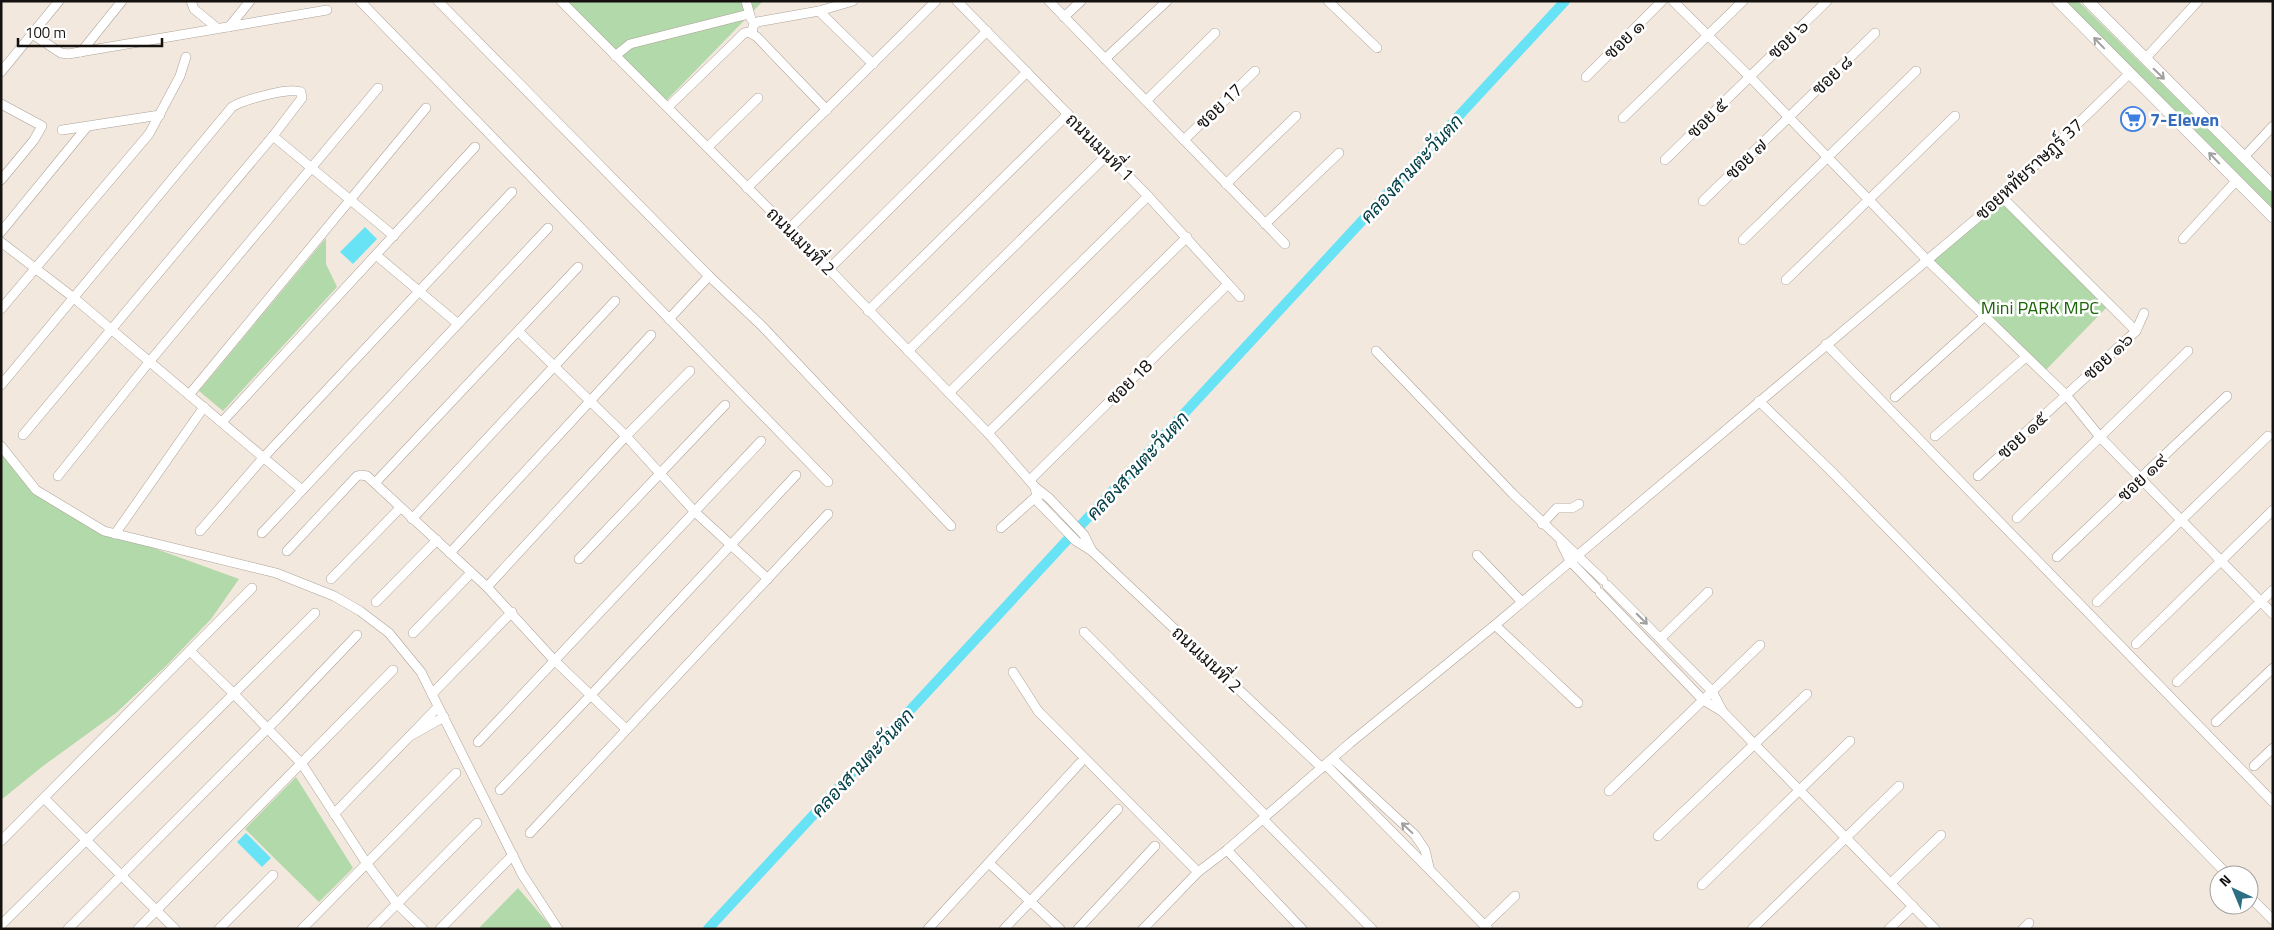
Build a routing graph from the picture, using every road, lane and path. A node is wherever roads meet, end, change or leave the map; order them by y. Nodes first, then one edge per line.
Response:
1 (59, 1) edge
2 (122, 1) edge
3 (191, 1) edge
4 (250, 1) edge
5 (360, 1) edge
6 (438, 1) edge
7 (746, 1) edge
8 (853, 1) edge
9 (936, 1) edge
10 (957, 1) edge
11 (1049, 1) edge
12 (1081, 1) edge
13 (1167, 1) edge
14 (1328, 1) edge
15 (1662, 1) edge
16 (1673, 1) edge
17 (1743, 1) edge
18 (1827, 1) edge
19 (2058, 1) edge
20 (2088, 1) edge
21 (2198, 1) edge
22 (564, 2) edge
23 (327, 10) dead end
24 (819, 11) junction
25 (750, 14) junction
26 (1064, 17) junction
27 (229, 27) junction
28 (217, 28) junction
29 (752, 30) junction
30 (986, 31) junction
31 (1215, 33) dead end
32 (1875, 33) dead end
33 (32, 34) junction
34 (1708, 35) junction
35 (1376, 48) dead end
36 (81, 52) junction
37 (615, 56) junction
38 (186, 57) dead end
39 (1106, 59) junction
40 (2145, 59) junction
41 (872, 64) junction
42 (1255, 71) dead end
43 (1916, 71) dead end
44 (1, 72) edge
45 (1027, 72) junction
46 (2129, 74) junction
47 (1750, 76) junction
48 (1586, 78) dead end
49 (378, 88) dead end
50 (758, 98) dead end
51 (1146, 101) junction
52 (1, 104) edge
53 (668, 107) junction
54 (426, 108) dead end
55 (827, 110) junction
56 (1068, 114) junction
57 (160, 116) junction
58 (1296, 116) dead end
59 (1955, 116) dead end
60 (1789, 117) junction
61 (1623, 118) dead end
62 (2273, 126) edge
63 (86, 128) junction
64 (62, 130) dead end
65 (273, 136) junction
66 (1184, 140) junction
67 (475, 147) dead end
68 (708, 147) junction
69 (1339, 153) dead end
70 (1108, 154) junction
71 (2244, 157) junction
72 (1828, 158) junction
73 (1665, 160) dead end
74 (312, 168) junction
75 (1, 180) edge
76 (2236, 181) junction
77 (1226, 184) junction
78 (2273, 186) edge
79 (746, 188) junction
80 (512, 192) dead end
81 (1148, 196) junction
82 (2002, 198) junction
83 (349, 199) junction
84 (1868, 199) junction
85 (1703, 200) dead end
86 (2273, 217) edge
87 (1265, 224) junction
88 (548, 228) dead end
89 (789, 229) junction
90 (1, 232) edge
91 (394, 236) junction
92 (1187, 237) junction
93 (2183, 239) dead end
94 (1743, 240) dead end
95 (1, 242) edge
96 (1285, 244) dead end
97 (376, 254) junction
98 (1927, 260) junction
99 (578, 267) dead end
100 (35, 268) junction
101 (829, 269) junction
102 (709, 276) junction
103 (1786, 280) dead end
104 (1228, 284) junction
105 (419, 291) junction
106 (1240, 297) dead end
107 (74, 298) junction
108 (615, 301) dead end
109 (1, 308) edge
110 (868, 310) junction
111 (2144, 313) dead end
112 (1985, 316) junction
113 (669, 319) junction
114 (457, 323) junction
115 (112, 329) junction
116 (2136, 331) junction
117 (519, 332) junction
118 (651, 335) dead end
119 (1826, 344) junction
120 (908, 351) junction
121 (1376, 351) dead end
122 (2188, 351) dead end
123 (2026, 357) junction
124 (150, 361) junction
125 (554, 367) junction
126 (690, 371) dead end
127 (1, 385) edge
128 (949, 393) junction
129 (189, 394) junction
130 (2066, 394) junction
131 (2227, 396) dead end
132 (1895, 397) dead end
133 (1759, 400) junction
134 (590, 401) junction
135 (725, 405) dead end
136 (204, 407) junction
137 (222, 422) junction
138 (988, 433) junction
139 (23, 436) dead end
140 (626, 436) junction
141 (1935, 436) dead end
142 (2268, 436) dead end
143 (2100, 437) junction
144 (761, 441) dead end
145 (1, 446) edge
146 (263, 458) junction
147 (661, 474) junction
148 (796, 475) dead end
149 (58, 476) dead end
150 (1978, 476) dead end
151 (2140, 479) junction
152 (828, 482) dead end
153 (375, 483) junction
154 (1036, 489) junction
155 (302, 490) junction
156 (1579, 504) dead end
157 (400, 508) junction
158 (2273, 510) edge
159 (696, 512) junction
160 (828, 514) dead end
161 (2017, 518) dead end
162 (412, 519) junction
163 (2181, 520) junction
164 (1542, 524) junction
165 (951, 526) dead end
166 (1001, 528) dead end
167 (200, 531) dead end
168 (262, 533) dead end
169 (115, 534) junction
170 (438, 540) junction
171 (1560, 541) junction
172 (732, 545) junction
173 (287, 551) dead end
174 (1092, 551) junction
175 (450, 552) junction
176 (1477, 555) dead end
177 (1578, 555) junction
178 (2057, 558) dead end
179 (580, 560) dead end
180 (1570, 561) junction
181 (2221, 561) junction
182 (471, 573) junction
183 (331, 579) dead end
184 (768, 579) junction
185 (487, 587) junction
186 (252, 588) dead end
187 (2273, 590) edge
188 (1708, 592) dead end
189 (376, 602) dead end
190 (1522, 602) junction
191 (2097, 602) dead end
192 (2260, 602) junction
193 (512, 612) junction
194 (315, 613) dead end
195 (2273, 614) edge
196 (1495, 625) junction
197 (1084, 632) dead end
198 (412, 633) dead end
199 (357, 635) dead end
200 (1661, 638) junction
201 (2136, 644) dead end
202 (1760, 645) dead end
203 (190, 651) junction
204 (554, 660) junction
205 (2273, 668) edge
206 (393, 670) dead end
207 (1013, 672) dead end
208 (2177, 682) dead end
209 (1712, 691) junction
210 (234, 693) junction
211 (432, 694) junction
212 (1807, 694) dead end
213 (591, 695) junction
214 (1703, 700) junction
215 (1578, 703) dead end
216 (438, 707) junction
217 (1723, 712) junction
218 (444, 717) junction
219 (2216, 722) dead end
220 (268, 728) junction
221 (626, 729) junction
222 (410, 736) junction
223 (1850, 741) dead end
224 (478, 742) dead end
225 (1754, 744) junction
226 (2273, 748) edge
227 (302, 764) junction
228 (1080, 764) dead end
229 (1327, 764) junction
230 (2254, 766) dead end
231 (456, 773) dead end
232 (1899, 786) dead end
233 (500, 790) dead end
234 (1800, 790) junction
235 (1609, 791) dead end
236 (44, 798) junction
237 (2273, 802) edge
238 (1118, 809) dead end
239 (334, 814) junction
240 (1264, 817) junction
241 (477, 823) dead end
242 (530, 833) dead end
243 (1941, 835) dead end
244 (1658, 836) dead end
245 (1847, 838) junction
246 (86, 840) junction
247 (1, 841) edge
248 (1155, 846) dead end
249 (1227, 850) junction
250 (513, 855) junction
251 (989, 863) junction
252 (367, 864) junction
253 (2218, 865) edge
254 (1430, 870) junction
255 (1198, 872) junction
256 (273, 875) dead end
257 (122, 876) junction
258 (1891, 883) junction
259 (1702, 885) dead end
260 (1515, 896) dead end
261 (1030, 901) junction
262 (396, 904) junction
263 (1913, 906) junction
264 (2259, 906) edge
265 (156, 910) junction
266 (2273, 920) edge
267 (1, 925) edge
268 (1487, 927) edge
269 (68, 929) edge
270 (138, 929) edge
271 (176, 929) edge
272 (220, 929) edge
273 (302, 929) edge
274 (372, 929) edge
275 (423, 929) edge
276 (440, 929) edge
277 (558, 929) edge
278 (928, 929) edge
279 (1004, 929) edge
280 (1060, 929) edge
281 (1078, 929) edge
282 (1143, 929) edge
283 (1302, 929) edge
284 (1372, 929) edge
285 (1752, 929) edge
286 (1889, 929) edge
287 (1935, 929) edge

1 - 33 street
2 - 36 street
3 - 28 street
4 - 27 street
5 - 113 street
6 - 102 street
7 - 25 street
8 - 24 street
9 - 41 street
10 - 30 street, ถนนเมนที่ 1
11 - 26 street
12 - 26 street
13 - 39 street
14 - 35 street
15 - 48 street, ซอย ๑
16 - 34 street
17 - 34 street
18 - 47 street, ซอย ๖
46 -> 19 main road
20 - 40 main road
21 - 40 street
22 - 37 street, ถนนเมนที่ 2
23 - 27 street
24 - 29 street
24 - 41 street
25 - 29 street
25 - 37 street
26 - 39 street
27 - 28 street
28 - 36 street
29 - 53 street
29 - 55 street
30 - 45 street, ถนนเมนที่ 1
30 - 89 street
31 - 51 street
32 - 60 street, ซอย ๘
33 - 36 street
33 - 44 street
34 - 47 street
34 - 61 street
37 - 53 street, ถนนเมนที่ 2
38 - 57 street
39 - 51 street
40 -> 71 main road
41 - 55 street
42 - 66 street, ซอย 17
43 - 72 street
45 - 56 street, ถนนเมนที่ 1
45 - 101 street
76 -> 46 main road
46 - 82 street, ซอยหทัยราษฎร์ 37
47 - 60 street
47 - 73 street, ซอย ๕
49 - 74 street
50 - 68 street
51 - 66 street
52 - 75 street
53 - 68 street, ถนนเมนที่ 2
54 - 83 street
55 - 79 street
56 - 70 street, ถนนเมนที่ 1
56 - 110 street
57 - 63 street
57 - 100 street
58 - 77 street
59 - 84 street
60 - 72 street
60 - 85 street, ซอย ๗
62 - 71 street
63 - 64 street
63 - 90 street
65 - 74 street
65 - 107 street
65 - 115 street
66 - 77 street
67 - 91 street
68 - 79 street, ถนนเมนที่ 2
69 - 87 street
70 - 81 street, ถนนเมนที่ 1
70 - 120 street
71 - 78 main road
72 - 84 street
72 - 94 street
74 - 83 street
74 - 124 street
76 - 86 main road
76 - 93 street
77 - 87 street
79 - 89 street, ถนนเมนที่ 2
80 - 105 street
81 - 92 street, ถนนเมนที่ 1
81 - 128 street
82 - 98 street, ซอยหทัยราษฎร์ 37
82 - 116 street
83 - 91 street
83 - 129 street
84 - 98 street
84 - 103 street
87 - 96 street
88 - 114 street
89 - 101 street, ถนนเมนที่ 2
91 - 97 street
92 - 104 street, ถนนเมนที่ 1
92 - 138 street
95 - 100 street
97 - 105 street
97 - 137 street
98 - 112 street
98 - 119 street, ซอยหทัยราษฎร์ 37
99 - 117 street
100 - 107 street
100 - 109 street
101 - 110 street, ถนนเมนที่ 2
102 - 113 street
102 - 165 street
104 - 106 street, ถนนเมนที่ 1
104 - 154 street, ซอย 18
105 - 114 street
105 - 146 street
107 - 115 street
107 - 127 street
108 - 125 street
110 - 120 street, ถนนเมนที่ 2
111 - 116 street, ซอย ๑๖
112 - 123 street
112 - 132 street
113 - 152 street
114 - 155 street
115 - 124 street
115 - 139 street
116 - 130 street, ซอย ๑๖
117 - 125 street
117 - 153 street
118 - 134 street
119 - 133 street, ซอยหทัยราษฎร์ 37
119 - 237 street
120 - 128 street, ถนนเมนที่ 2
121 - 164 street
122 - 143 street
123 - 130 street
123 - 141 street
124 - 129 street
124 - 149 street
125 - 134 street
125 - 162 street
126 - 140 street
128 - 138 street, ถนนเมนที่ 2
129 - 136 street
130 - 143 street
130 - 150 street, ซอย ๑๕
131 - 151 street, ซอย ๑๙
133 - 177 street, ซอยหทัยราษฎร์ 37
133 - 253 street
134 - 140 street
134 - 175 street
135 - 147 street
136 - 137 street
136 - 169 street
137 - 146 street
138 - 154 street, ถนนเมนที่ 2
140 - 147 street
140 - 185 street
142 - 163 street
143 - 151 street
143 - 161 street
144 - 159 street
145 - 169 street
146 - 155 street
146 - 167 street
147 - 159 street
147 - 179 street
148 - 172 street
151 - 163 street
151 - 178 street, ซอย ๑๙
153 - 157 street
153 - 173 street
154 - 166 street, ซอย 18
154 - 174 street, ถนนเมนที่ 2
154 - 174 street, ถนนเมนที่ 2
155 - 168 street
156 - 164 street
157 - 162 street
157 - 183 street
158 - 181 street
159 - 172 street
159 - 204 street
160 - 184 street
162 - 170 street
163 - 181 street
163 - 191 street
164 - 171 street
169 - 211 street
170 - 175 street
170 - 189 street
171 - 177 street
171 - 180 street
172 - 184 street
172 - 213 street
174 - 229 street, ถนนเมนที่ 2
175 - 182 street
176 - 190 street
177 - 180 street, ซอยหทัยราษฎร์ 37
177 -> 200 street
180 - 190 street, ซอยหทัยราษฎร์ 37
180 - 214 street
181 - 192 street
181 - 201 street
182 - 185 street
182 - 198 street
184 - 221 street
185 - 193 street
186 - 203 street
187 - 192 street
188 - 200 street
190 - 196 street, ซอยหทัยราษฎร์ 37
192 - 195 street
192 - 208 street
193 - 204 street
193 - 211 street
194 - 210 street
196 - 215 street
196 - 229 street, ซอยหทัยราษฎร์ 37
197 - 240 street
199 - 220 street
200 - 209 street
202 - 209 street
203 - 210 street
203 - 236 street
204 - 213 street
204 - 224 street
205 - 219 street
206 - 227 street
207 - 255 street
209 - 214 street
209 - 217 street
210 - 220 street
210 - 246 street
211 - 216 street
212 - 225 street
213 - 221 street
213 - 233 street
214 - 217 street
214 - 235 street
216 - 218 street
216 - 222 street
217 - 225 street
218 - 222 street
218 - 250 street
220 - 227 street
220 - 257 street
221 - 242 street
222 - 239 street
223 - 234 street
225 - 234 street
225 - 244 street
226 - 230 street
227 - 239 street
227 - 265 street
228 - 251 street
229 - 240 street, ซอยหทัยราษฎร์ 37
229 - 254 street
254 -> 229 street
231 - 252 street
232 - 245 street
234 - 245 street
234 - 259 street
236 - 246 street
236 - 247 street
238 - 261 street
239 - 252 street
240 - 249 street, ซอยหทัยราษฎร์ 37
240 - 284 street
241 - 262 street
243 - 258 street
245 - 258 street
245 - 285 street
246 - 257 street
246 - 267 street
248 - 281 street
249 - 255 street, ซอยหทัยราษฎร์ 37
249 - 283 street
250 - 276 street
250 - 277 street
251 - 261 street
251 - 278 street
252 - 262 street
252 - 273 street
254 - 268 street
255 - 282 street, ซอยหทัยราษฎร์ 37
256 - 272 street
257 - 265 street
257 - 269 street
258 - 263 street
260 - 268 street
261 - 279 street
261 - 280 street
262 - 274 street
262 - 275 street
263 - 286 street
263 - 287 street
264 - 266 street
265 - 270 street
265 - 271 street

